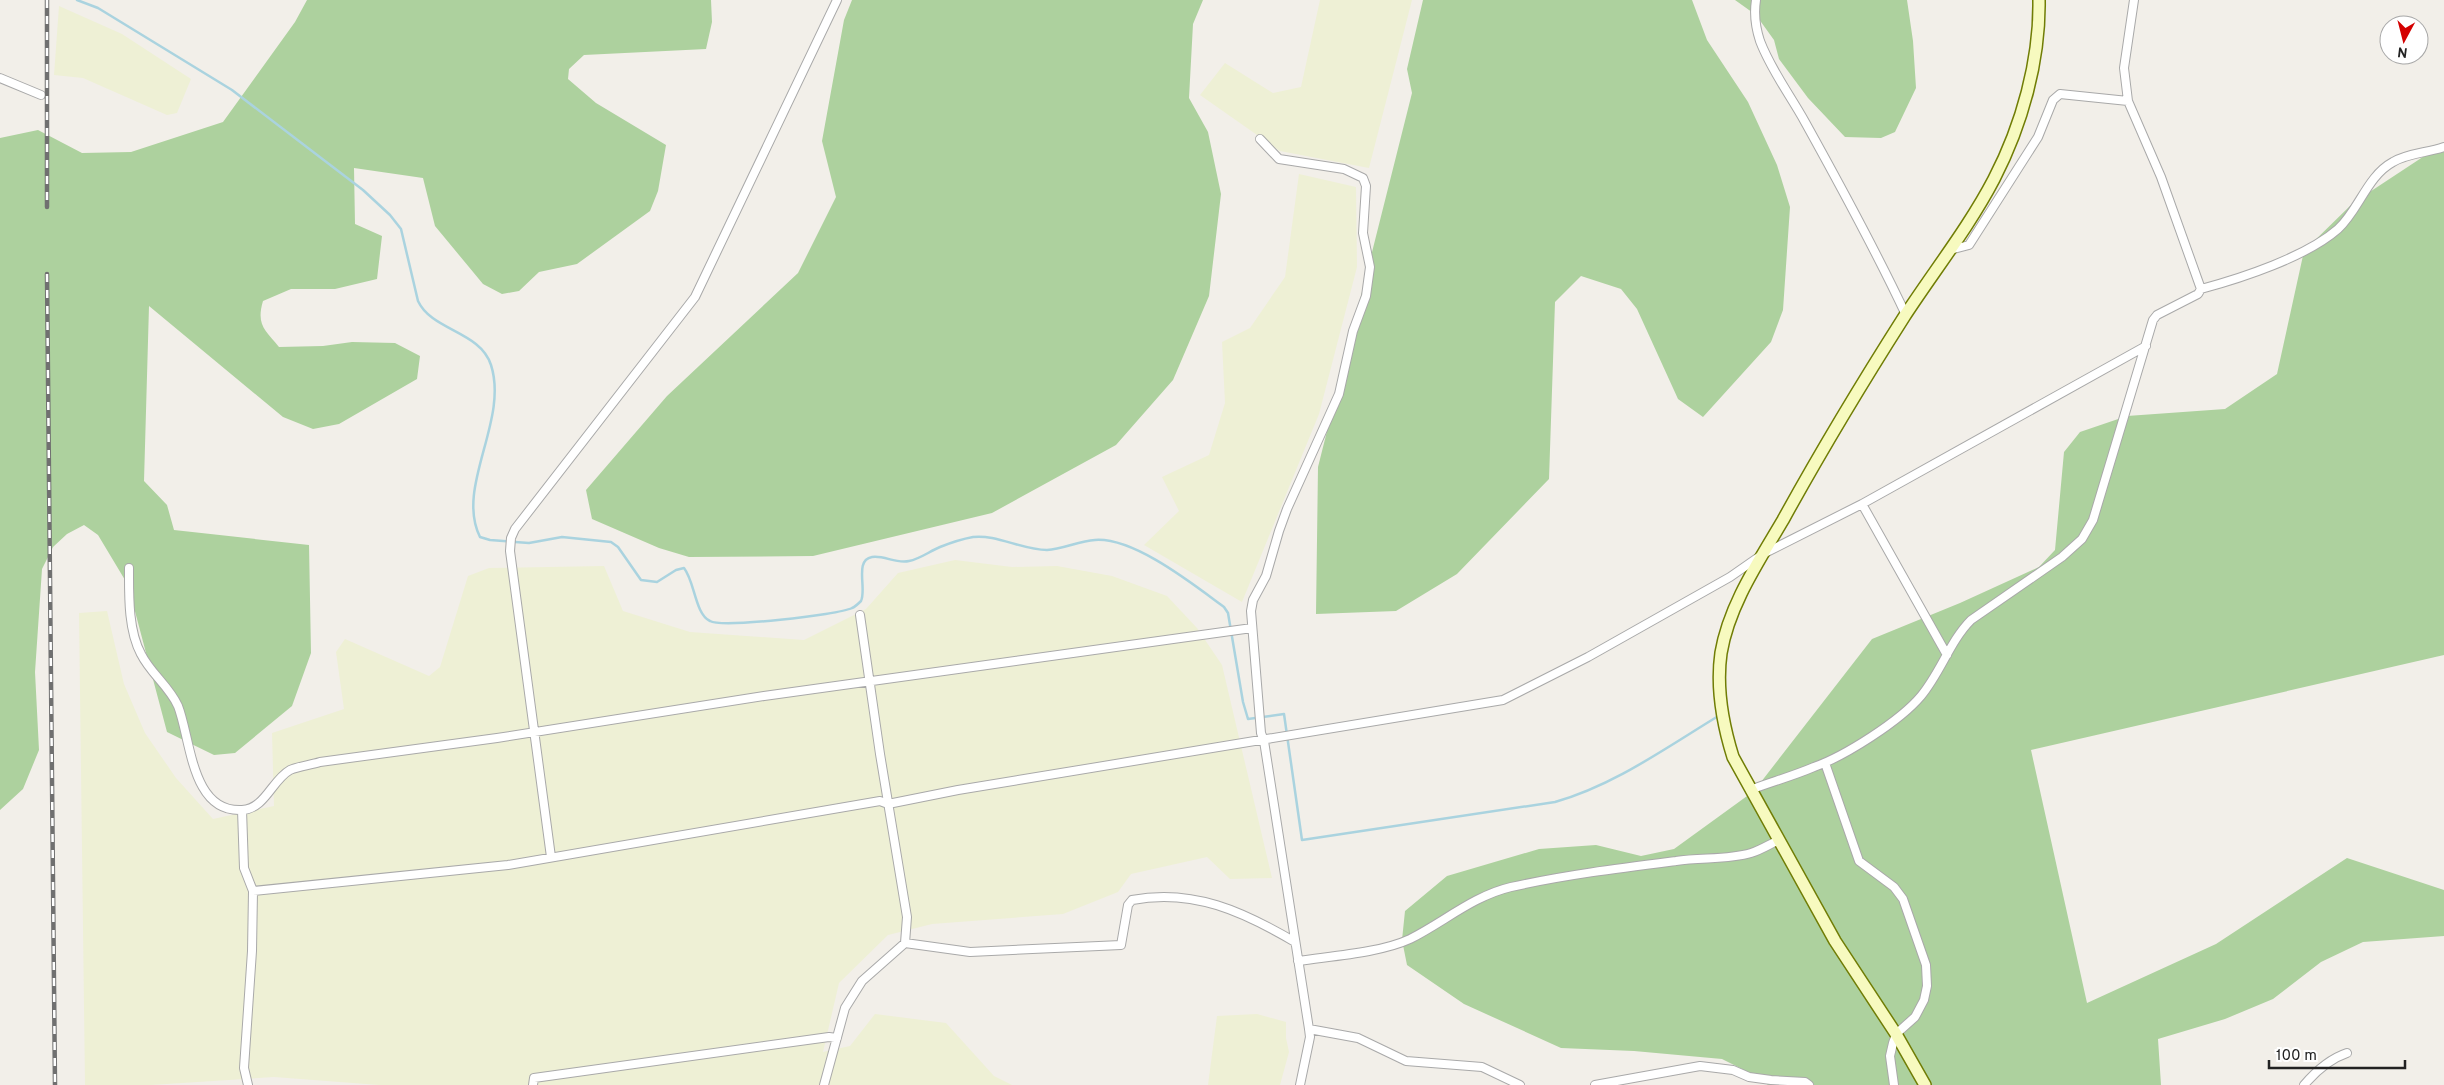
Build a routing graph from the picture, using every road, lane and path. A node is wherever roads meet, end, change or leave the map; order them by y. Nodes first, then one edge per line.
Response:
1 (837, 0) edge
2 (1756, 0) edge
3 (2039, 0) edge
4 (2134, 0) edge
5 (0, 78) edge
6 (41, 95) dead end
7 (2128, 101) junction
8 (1260, 139) dead end
9 (2444, 147) edge
10 (1950, 250) junction
11 (2201, 289) junction
12 (1906, 315) junction
13 (2146, 346) junction
14 (1862, 504) junction
15 (1763, 554) junction
16 (129, 568) dead end
17 (860, 615) dead end
18 (1252, 628) junction
19 (1947, 655) junction
20 (869, 682) junction
21 (534, 731) junction
22 (1264, 741) junction
23 (1825, 763) junction
24 (1750, 790) junction
25 (888, 804) junction
26 (242, 810) junction
27 (1779, 840) junction
28 (551, 857) junction
29 (253, 890) junction
30 (1295, 942) junction
31 (905, 943) junction
32 (1298, 961) junction
33 (1309, 1029) junction
34 (1896, 1034) junction
35 (837, 1038) junction
36 (2347, 1053) dead end
37 (248, 1085) edge
38 (533, 1085) edge
39 (824, 1085) edge
40 (1300, 1085) edge
41 (1520, 1085) edge
42 (1595, 1085) edge
43 (1809, 1085) edge
44 (1894, 1085) edge
45 (1925, 1085) edge
46 (2304, 1085) edge

1 - 21 street
2 - 12 street
3 - 10 street
4 - 7 street
5 - 6 street
7 - 10 street
7 - 11 street
8 - 18 street
9 - 11 street
10 - 12 street
11 - 13 street
12 - 15 street
13 - 14 street
13 - 19 street
14 - 15 street
14 - 19 street
15 - 22 street
15 - 24 street
16 - 26 street
17 - 20 street
18 - 20 street
18 - 22 street
19 - 23 street
20 - 21 street
20 - 25 street
21 - 26 street
21 - 28 street
22 - 25 street
22 - 30 street
23 - 24 street
23 - 34 street
24 - 27 street
25 - 28 street
25 - 31 street
26 - 29 street
27 - 32 street
27 - 34 street
28 - 29 street
29 - 37 street
30 - 31 street
30 - 32 street
31 - 35 street
32 - 33 street
33 - 40 street
33 - 41 street
34 - 44 street
34 - 45 street
35 - 38 street
35 - 39 street
36 - 46 street
42 - 43 street

